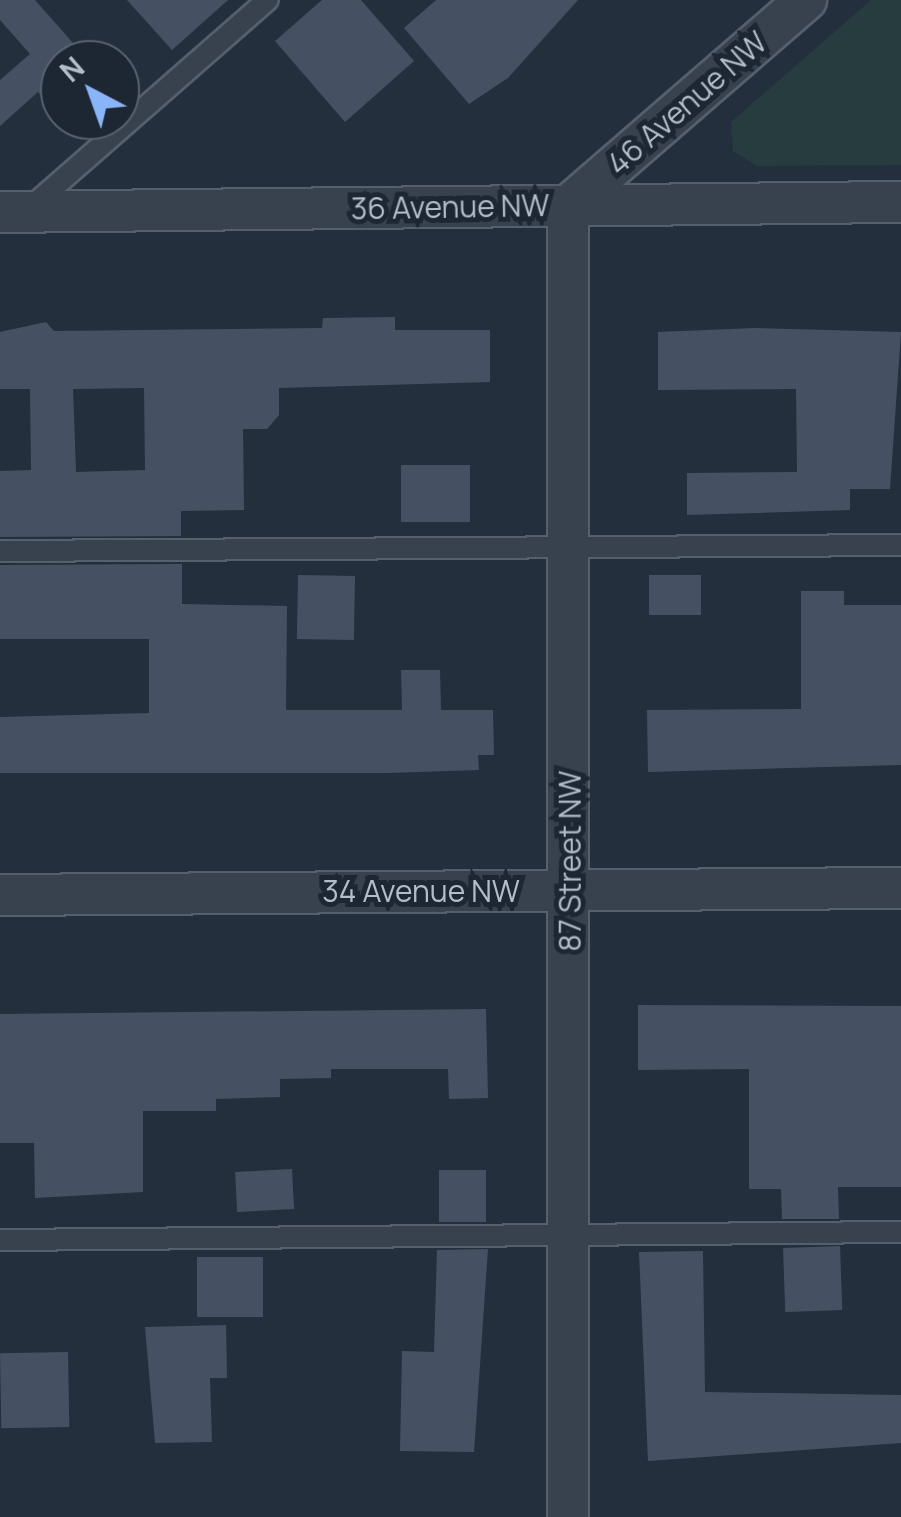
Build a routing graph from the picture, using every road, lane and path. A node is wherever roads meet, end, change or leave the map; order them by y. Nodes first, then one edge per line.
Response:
1 (268, 0) edge
2 (806, 0) edge
3 (901, 202) edge
4 (568, 206) junction
5 (12, 213) edge
6 (901, 545) edge
7 (568, 546) junction
8 (0, 551) edge
9 (901, 888) edge
10 (572, 890) junction
11 (0, 895) edge
12 (901, 1232) edge
13 (568, 1236) junction
14 (0, 1240) edge
15 (568, 1517) edge

1 - 5 lane
2 - 4 street, 46 Avenue NW
3 - 4 street, 36 Avenue NW
4 - 5 street, 36 Avenue NW
4 - 7 street, 87 Street NW
6 - 7 lane
7 - 8 lane
7 - 10 street, 87 Street NW
9 - 10 street, 34 Avenue NW
10 - 11 street, 34 Avenue NW
10 - 13 street, 87 Street NW
12 - 13 lane
13 - 14 lane
13 - 15 street, 87 Street NW

